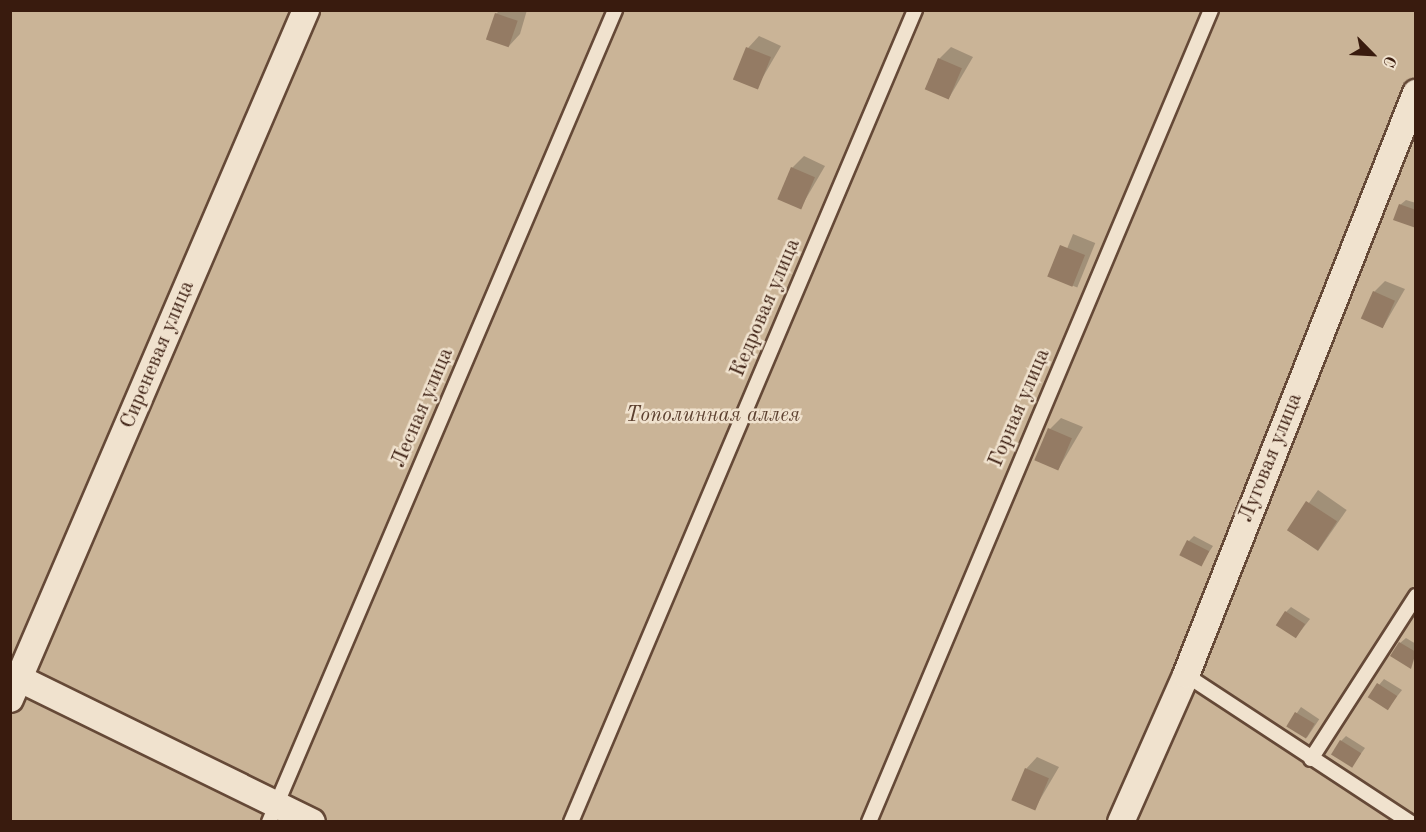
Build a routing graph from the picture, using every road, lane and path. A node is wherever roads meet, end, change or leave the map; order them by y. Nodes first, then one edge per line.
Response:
1 (306, 10) edge
2 (615, 10) edge
3 (915, 10) edge
4 (1210, 10) edge
5 (1416, 93) edge
6 (1416, 597) edge
7 (1186, 675) junction
8 (14, 684) edge
9 (1311, 759) junction
10 (272, 813) edge
11 (312, 822) edge
12 (571, 822) edge
13 (869, 822) edge
14 (1121, 822) edge
15 (1410, 822) edge

1 - 8 street, Сиреневая улица
2 - 10 lane, Лесная улица
3 - 12 lane, Кедровая улица
4 - 13 lane, Горная улица
5 - 7 street, Луговая улица
6 - 9 lane
7 - 9 lane
7 - 14 street, Луговая улица
8 - 10 street
9 - 15 lane
10 - 11 street

